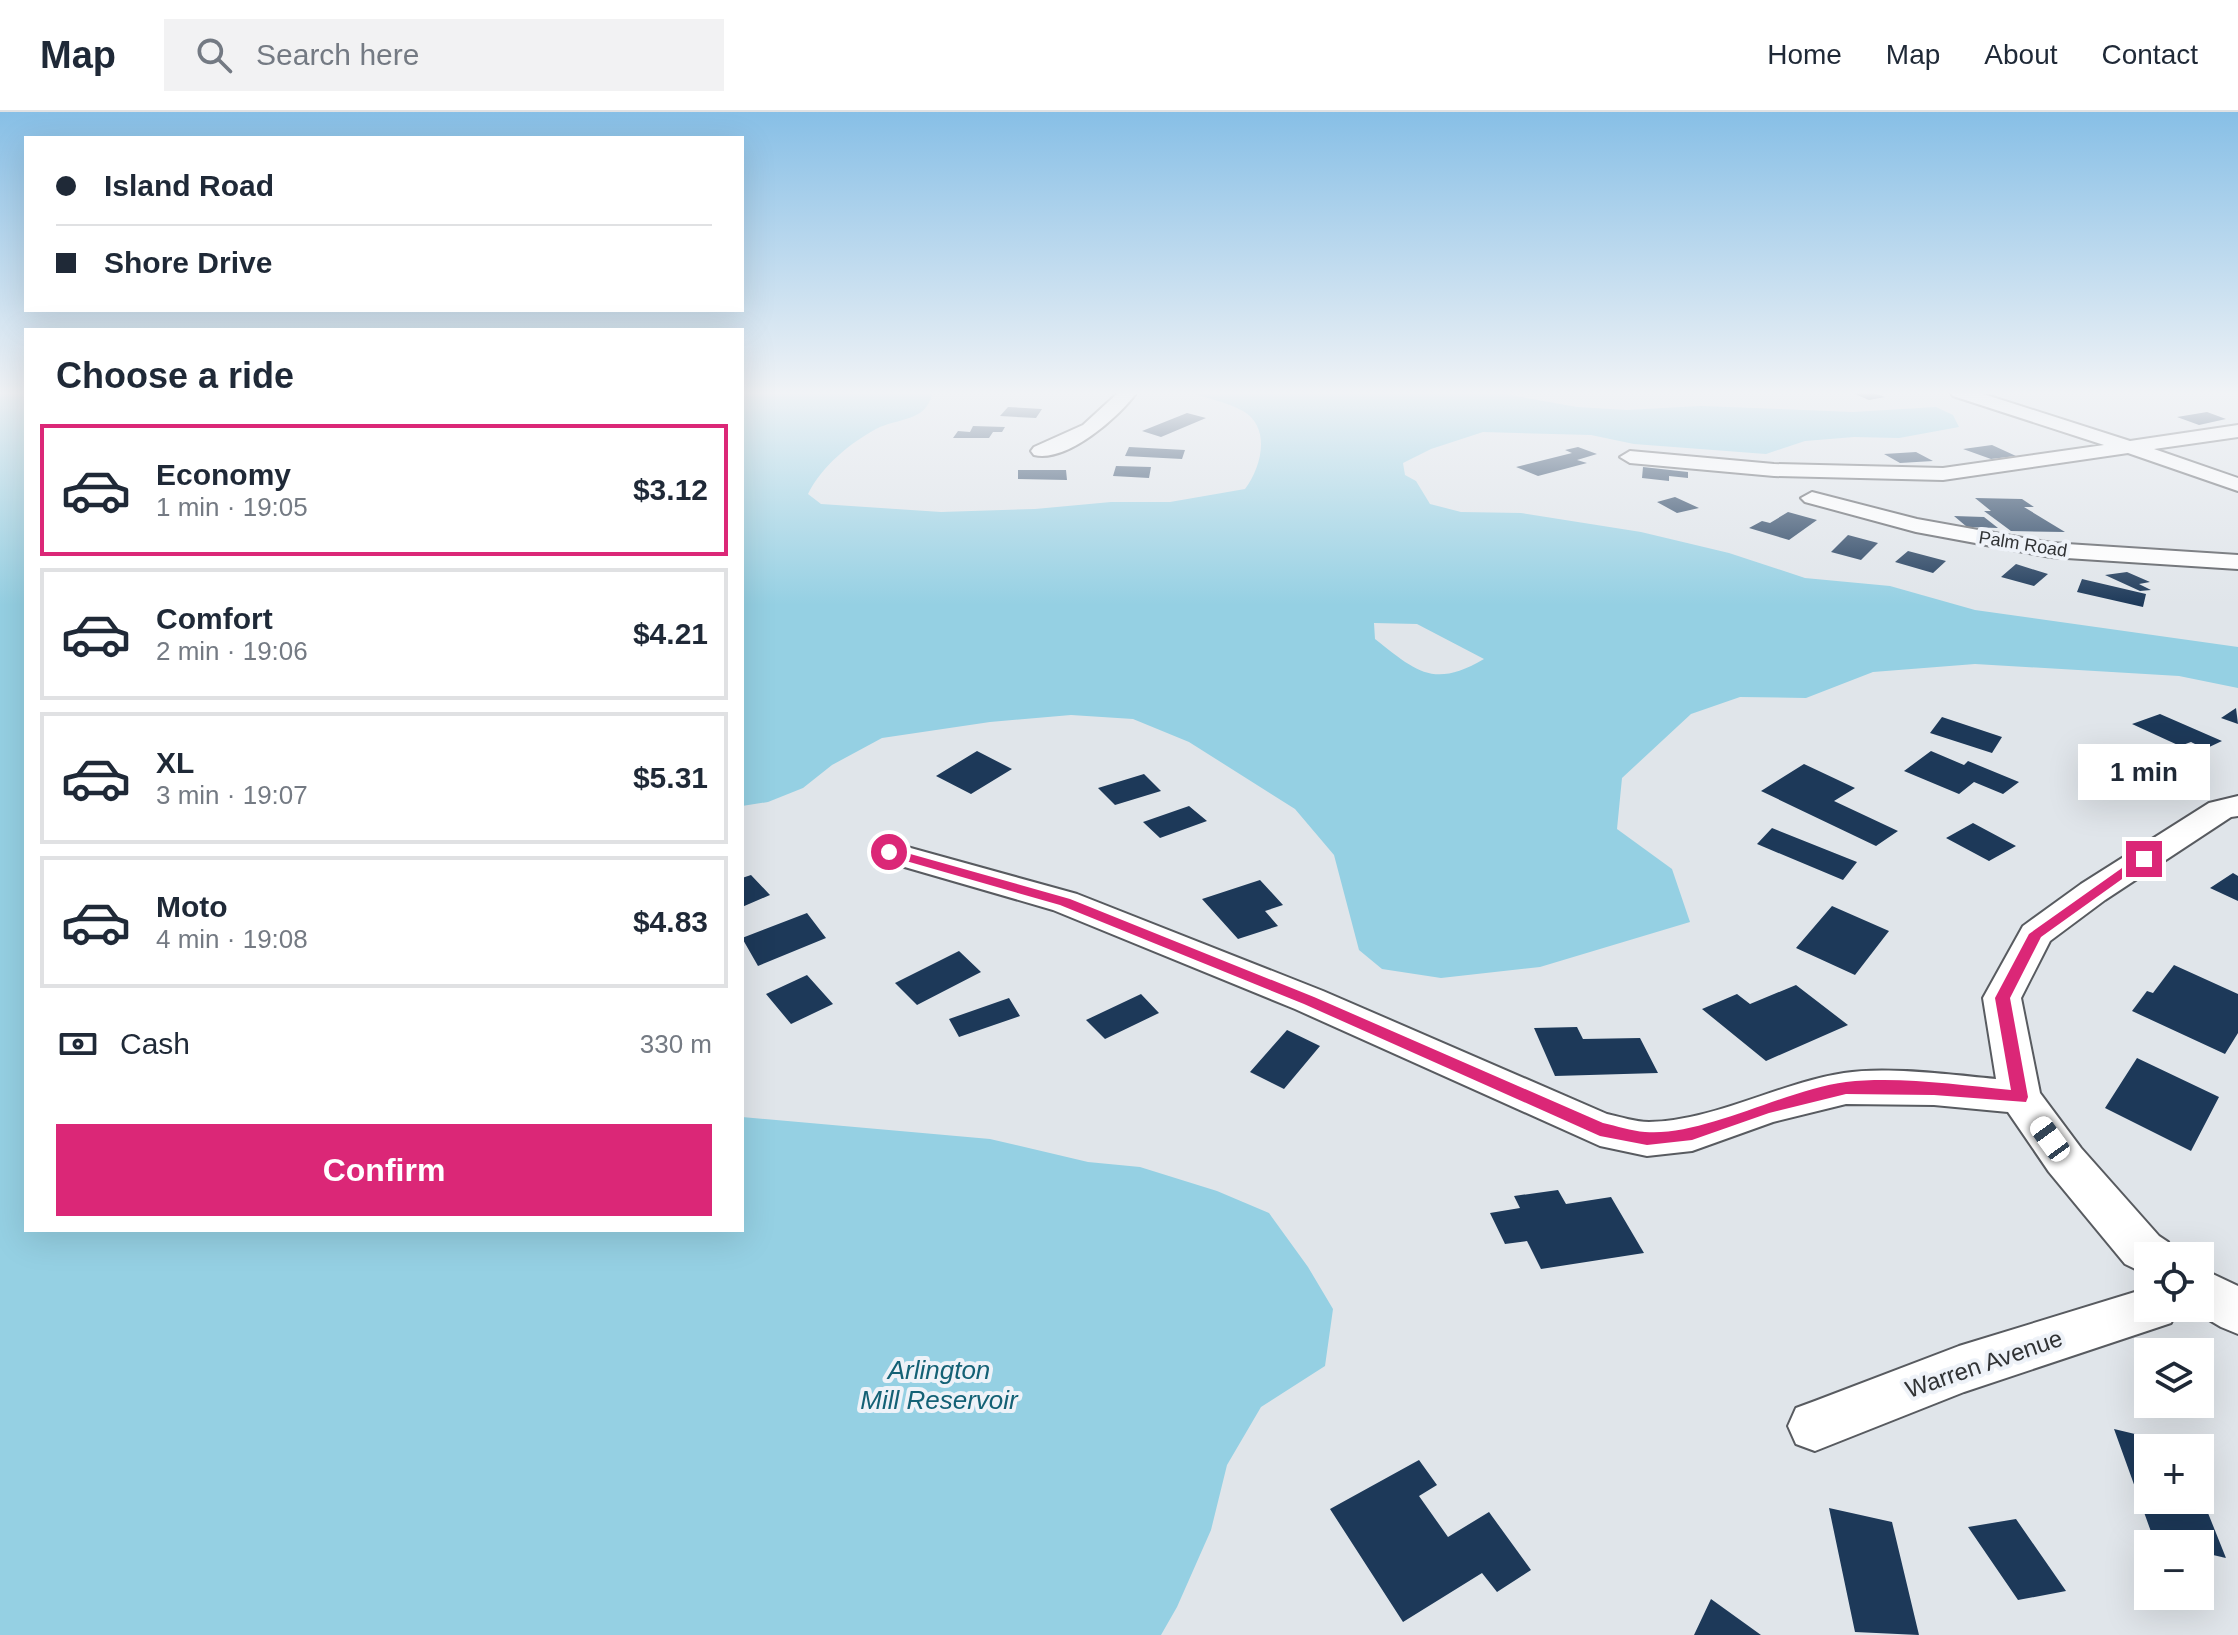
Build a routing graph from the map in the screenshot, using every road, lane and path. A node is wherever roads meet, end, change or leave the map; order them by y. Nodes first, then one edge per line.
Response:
1 (1697, 463) edge
2 (2023, 463) edge
3 (2176, 463) edge
4 (2238, 485) edge
5 (1812, 498) dead end
6 (2238, 562) edge
7 (2232, 812) edge
8 (889, 852) dead end
9 (2020, 1097) junction
10 (2135, 1242) edge
11 (2134, 1312) edge
12 (1815, 1426) dead end

1 - 2 street
3 - 4 street
5 - 6 street, Palm Road
7 - 9 street
8 - 9 street
9 - 10 street
11 - 12 street, Warren Avenue

